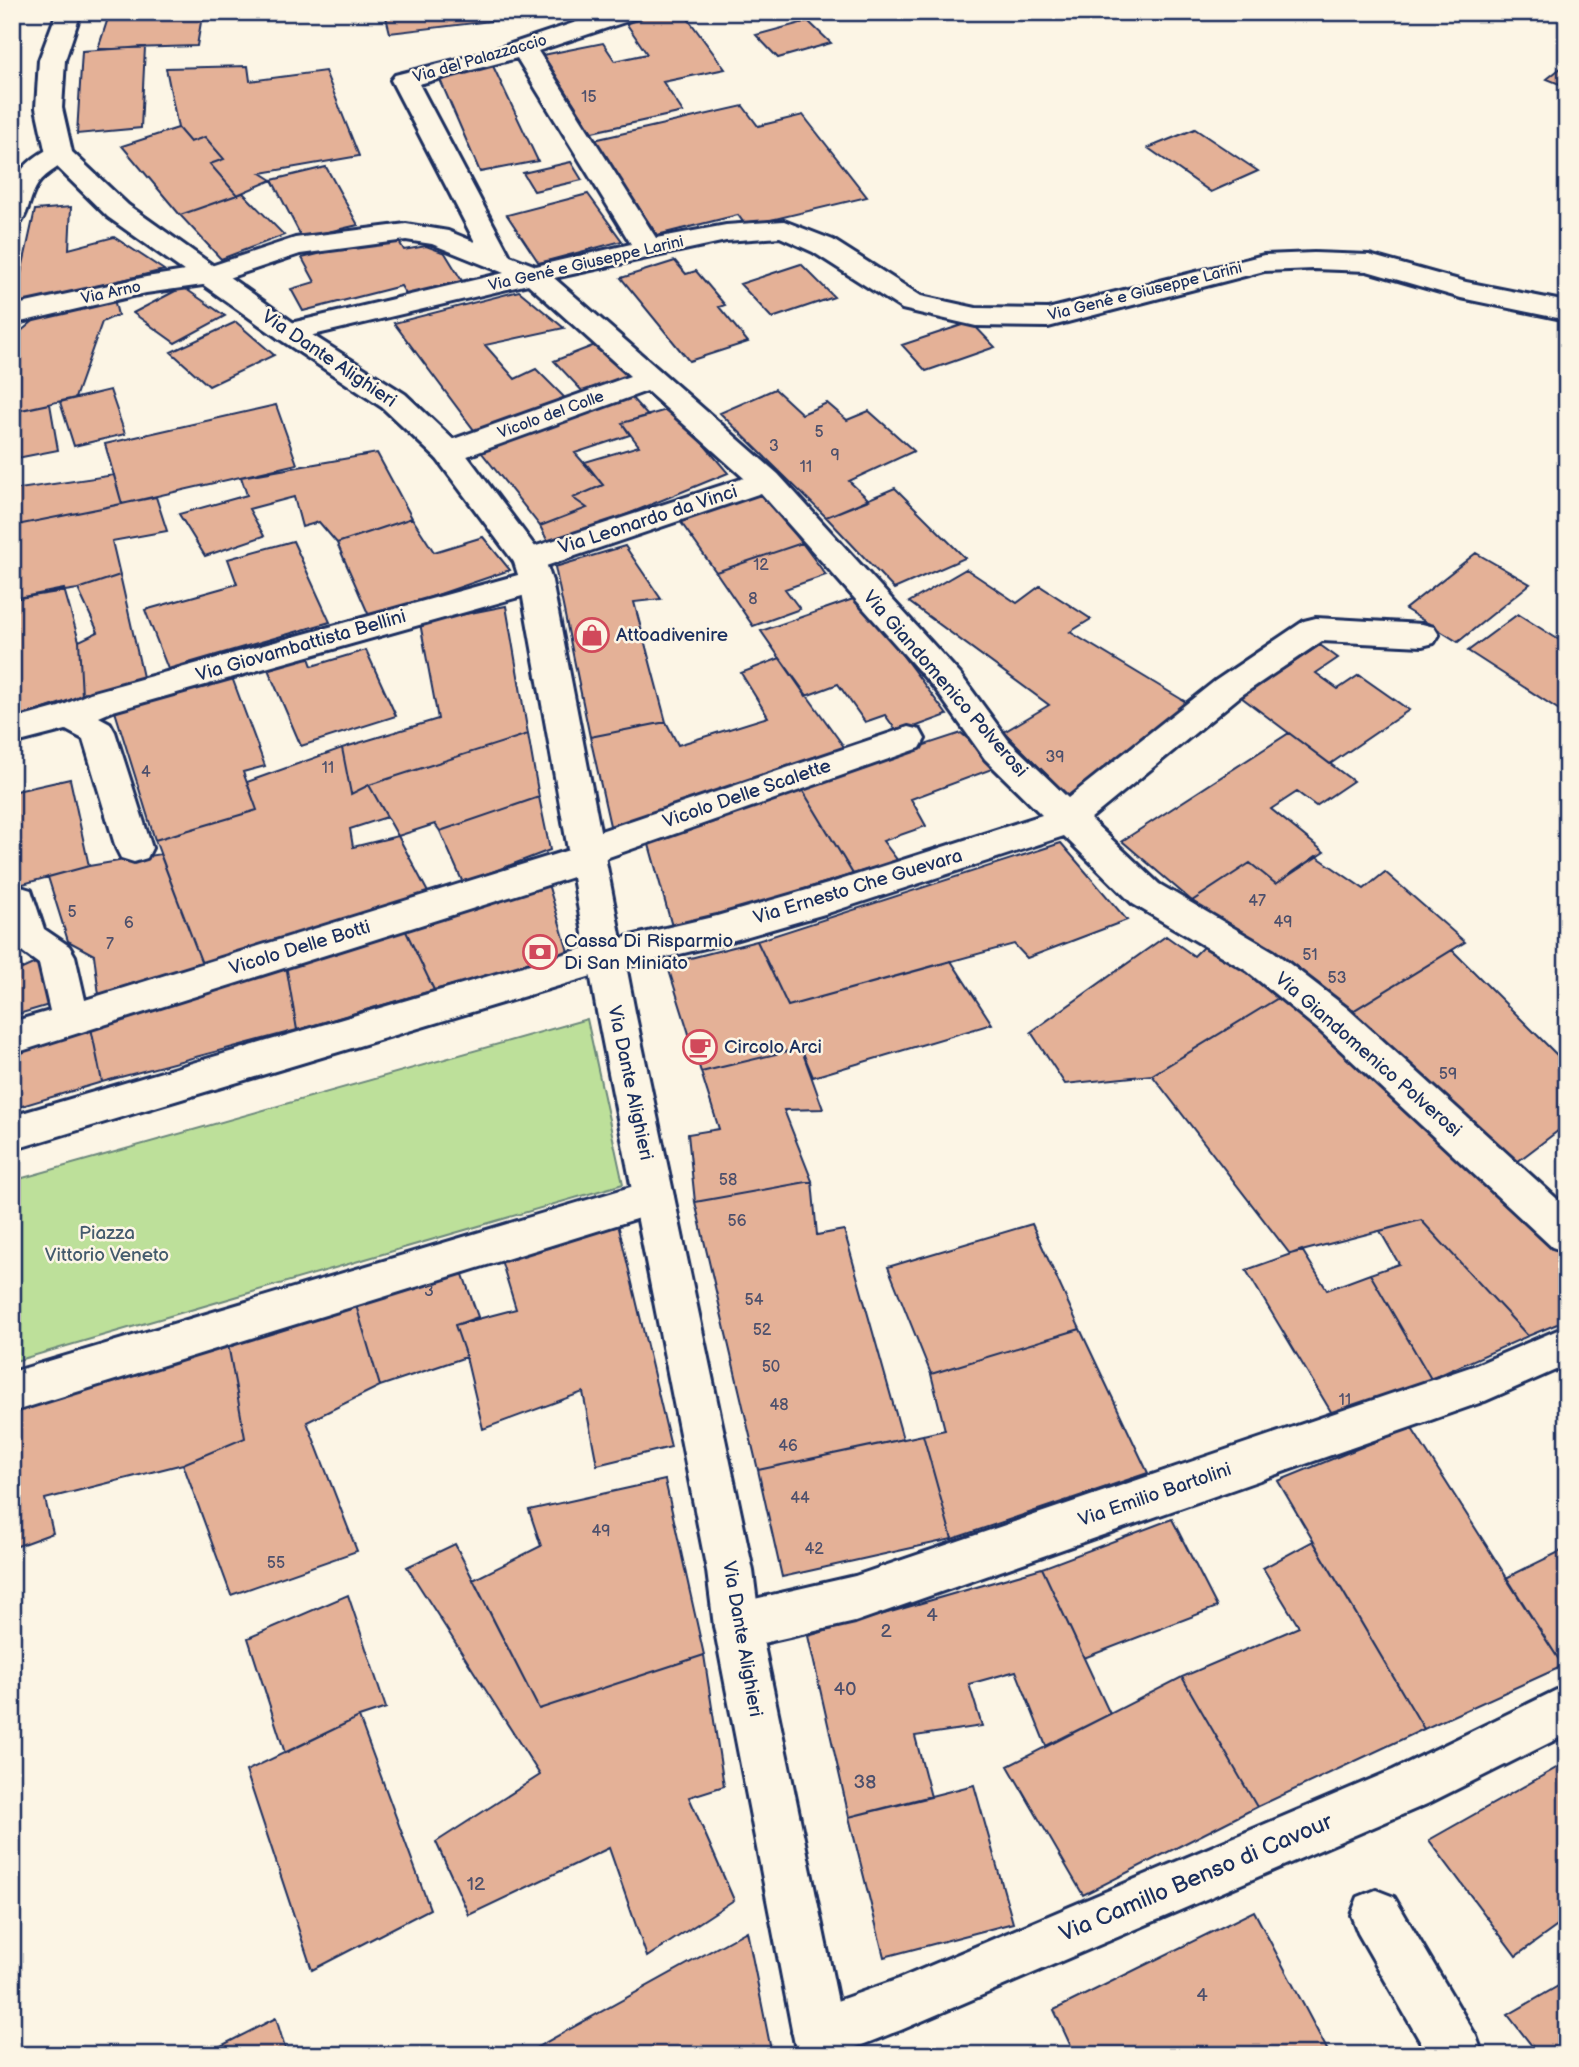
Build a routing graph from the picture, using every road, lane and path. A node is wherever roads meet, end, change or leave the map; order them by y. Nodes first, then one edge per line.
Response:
1 (69, 12) edge
2 (631, 12) edge
3 (523, 47) junction
4 (59, 154) junction
5 (12, 215) edge
6 (648, 248) junction
7 (499, 261) junction
8 (534, 275) junction
9 (210, 276) junction
10 (1567, 311) edge
11 (12, 314) edge
12 (288, 332) junction
13 (653, 378) junction
14 (448, 452) junction
15 (767, 481) junction
16 (532, 570) junction
17 (1422, 635) dead end
18 (69, 717) junction
19 (12, 732) edge
20 (908, 738) dead end
21 (1067, 818) junction
22 (134, 848) dead end
23 (587, 854) junction
24 (18, 900) dead end
25 (605, 957) junction
26 (71, 1020) junction
27 (12, 1038) edge
28 (12, 1133) edge
29 (654, 1197) junction
30 (1567, 1234) edge
31 (1567, 1345) edge
32 (12, 1392) edge
33 (737, 1626) junction
34 (1567, 1709) edge
35 (1376, 1915) dead end
36 (821, 2043) edge
37 (1457, 2055) edge

1 - 4 street
2 - 3 street, Via del Palazzaccio
3 - 6 street
3 - 7 street, Via del Palazzaccio
4 - 5 street
4 - 9 street, Via Dante Alighieri
6 - 8 street, Via Gené e Giuseppe Larini
6 - 10 street, Via Gené e Giuseppe Larini
7 - 8 street, Via Giandomenico Polverosi
7 - 9 street, Via Giandomenico Polverosi
8 - 12 street, Via Gené e Giuseppe Larini
8 - 13 street, Via Giandomenico Polverosi
9 - 11 street, Via Arno
9 - 12 street, Via Dante Alighieri
12 - 14 street, Via Dante Alighieri
13 - 14 street, Vicolo del Colle
13 - 15 street, Via Giandomenico Polverosi
14 - 16 street, Via Dante Alighieri
15 - 16 street, Via Leonardo da Vinci
15 - 21 street, Via Giandomenico Polverosi
16 - 18 street, Via Giovambattista Bellini
16 - 23 street, Via Dante Alighieri
17 - 21 street, Via Ernesto Che Guevara
18 - 19 street, Via Giovambattista Bellini
18 - 22 street
20 - 23 street, Vicolo Delle Scalette
21 - 25 street, Via Ernesto Che Guevara
21 - 30 street, Via Giandomenico Polverosi
23 - 25 street, Via Dante Alighieri
23 - 26 street, Vicolo Delle Botti
24 - 26 street
25 - 28 street
25 - 29 street, Via Dante Alighieri
26 - 27 street, Vicolo Delle Botti
29 - 32 street
29 - 33 street, Via Dante Alighieri
31 - 33 street, Via Emilio Bartolini
33 - 36 street, Via Dante Alighieri
34 - 36 street, Via Camillo Benso di Cavour
35 - 37 street

